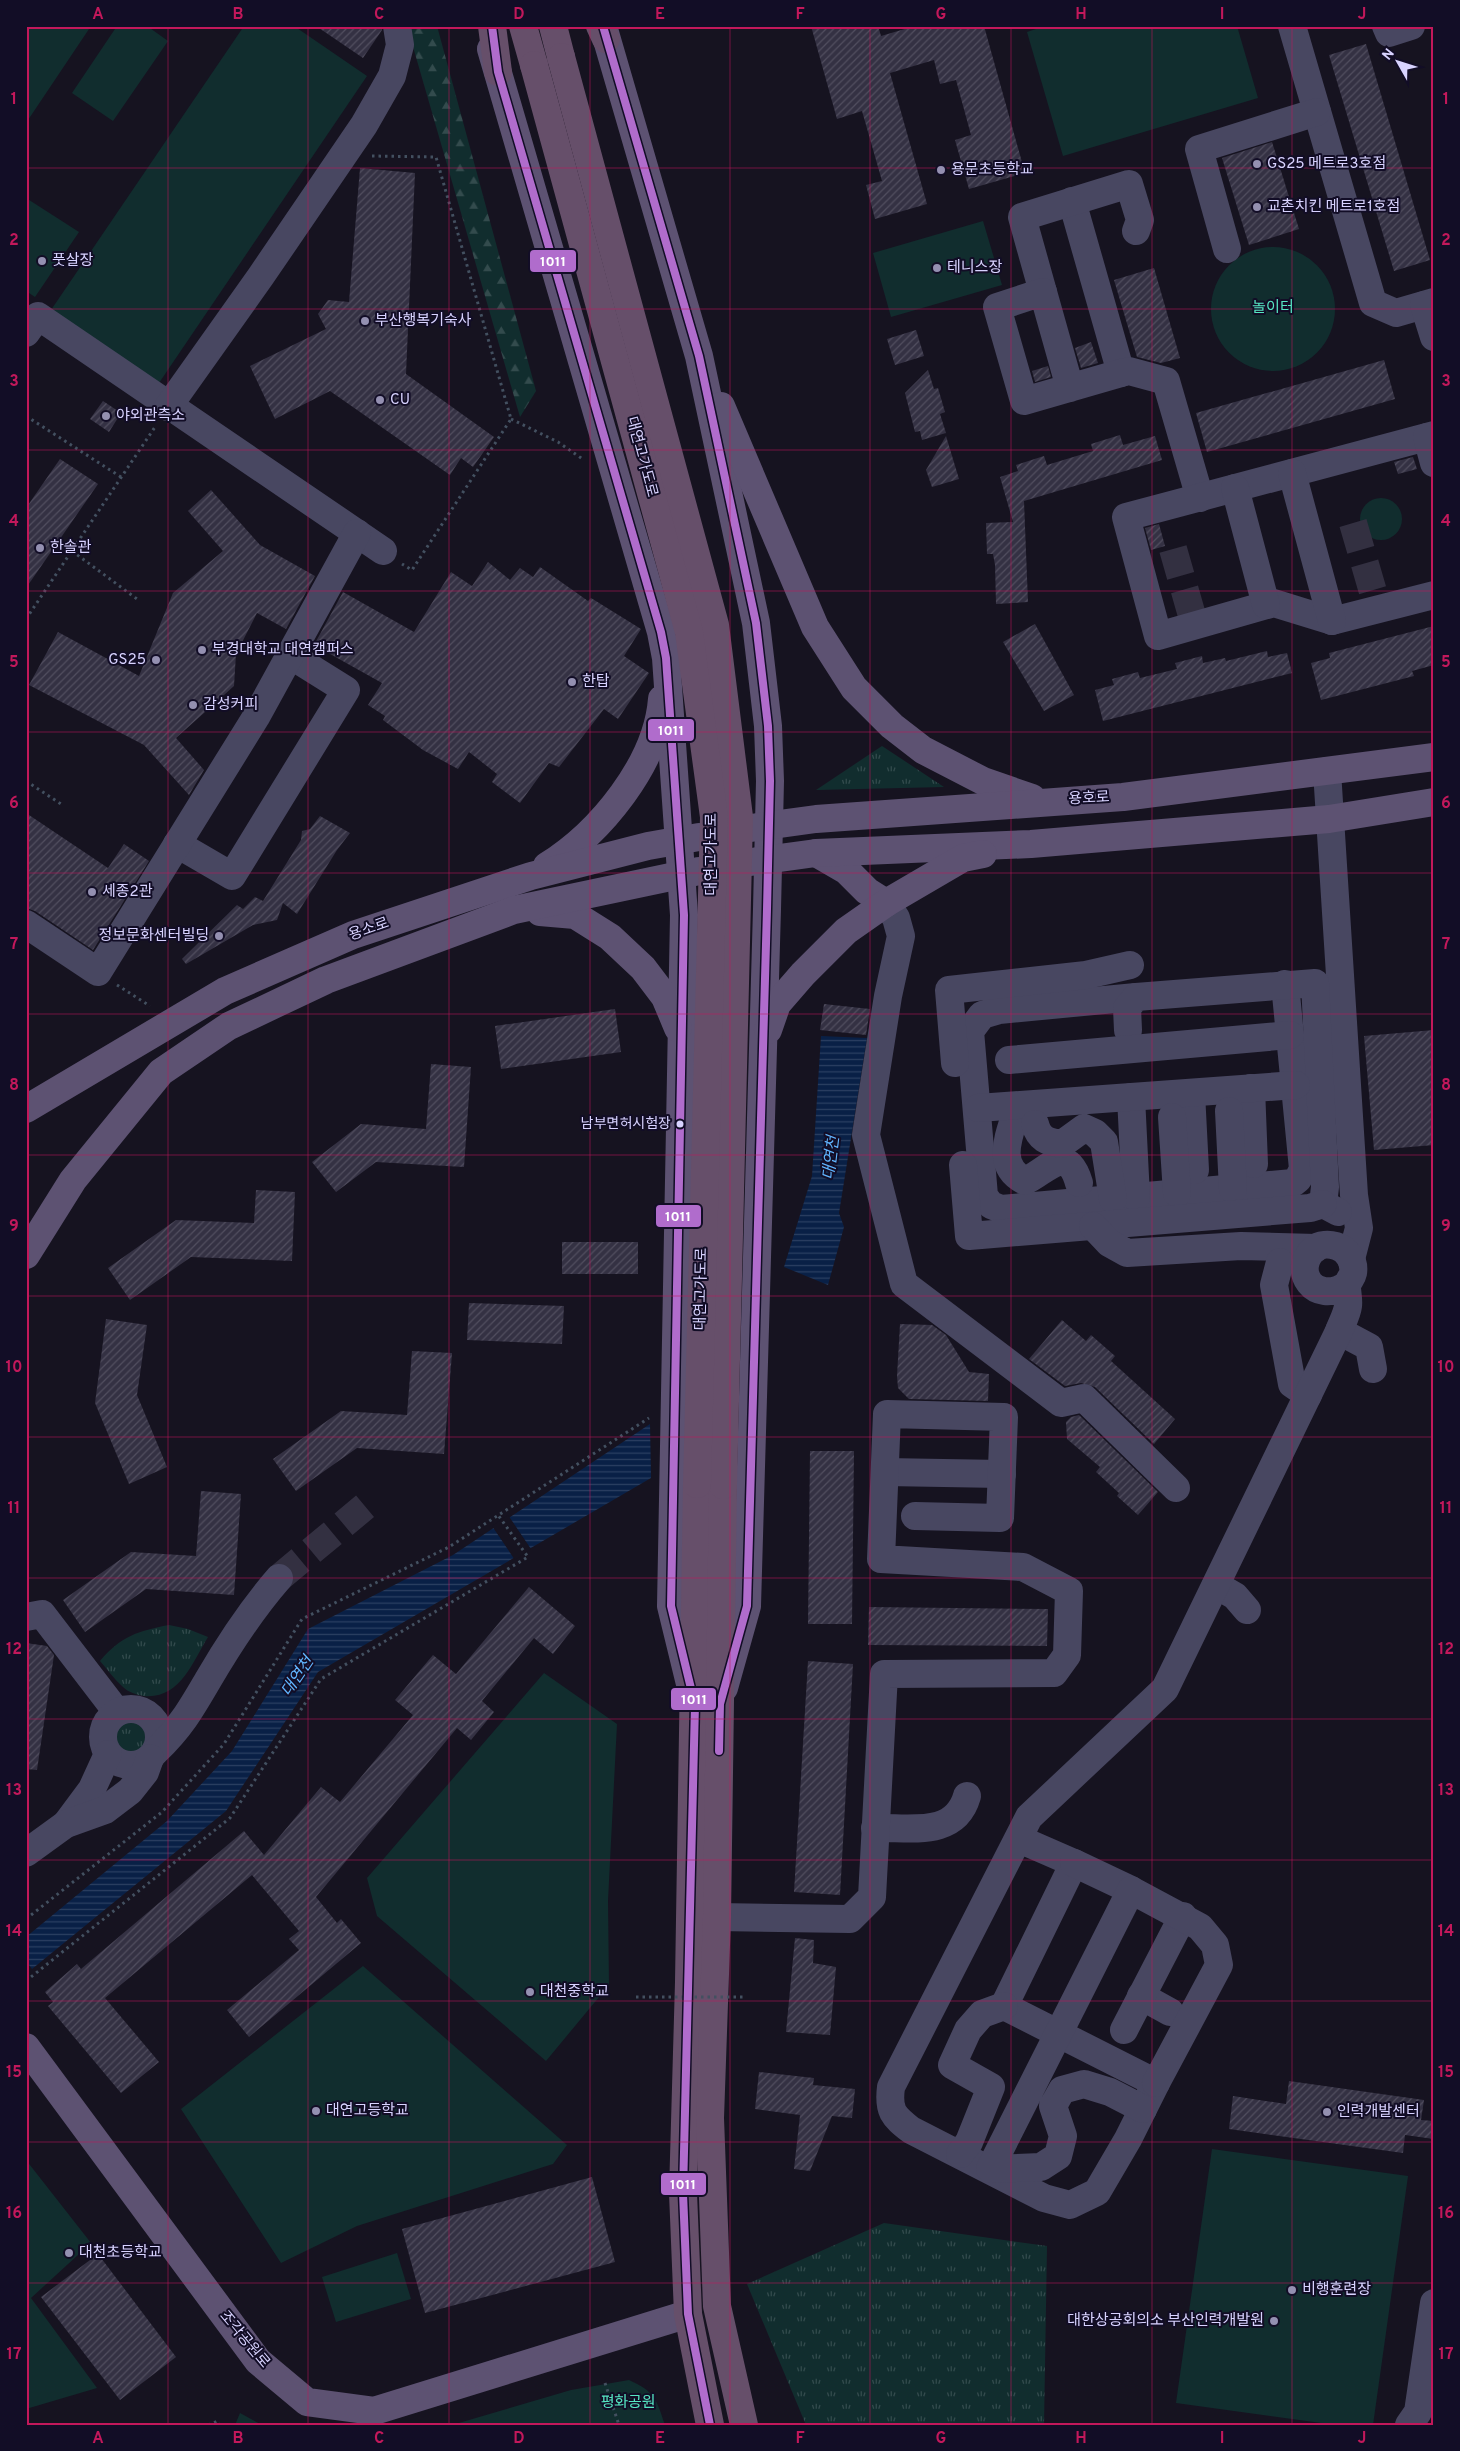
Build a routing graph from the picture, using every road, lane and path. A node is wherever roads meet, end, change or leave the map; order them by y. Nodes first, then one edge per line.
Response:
1 (397, 26) edge
2 (485, 26) edge
3 (492, 26) edge
4 (523, 26) edge
5 (553, 26) edge
6 (1292, 26) edge
7 (1386, 26) edge
8 (1411, 26) edge
9 (603, 30) edge
10 (498, 72) junction
11 (1317, 112) junction
12 (344, 155) junction
13 (1072, 202) junction
14 (1136, 231) dead end
15 (1227, 249) dead end
16 (1043, 292) junction
17 (1429, 304) edge
18 (30, 320) edge
19 (1434, 337) edge
20 (699, 356) junction
21 (1121, 373) junction
22 (1070, 388) junction
23 (168, 407) junction
24 (26, 416) edge
25 (511, 419) junction
26 (1430, 436) edge
27 (591, 464) dead end
28 (1434, 464) edge
29 (1292, 473) junction
30 (121, 477) junction
31 (1235, 488) junction
32 (1200, 498) junction
33 (357, 534) junction
34 (72, 551) junction
35 (383, 551) joint
36 (1434, 595) edge
37 (137, 599) dead end
38 (1266, 605) junction
39 (26, 619) edge
40 (1332, 620) junction
41 (290, 655) junction
42 (666, 658) junction
43 (1434, 757) edge
44 (1327, 771) junction
45 (26, 780) edge
46 (1042, 801) junction
47 (1434, 802) edge
48 (64, 806) dead end
49 (1330, 819) junction
50 (756, 827) junction
51 (680, 840) junction
52 (178, 844) junction
53 (1030, 844) junction
54 (816, 853) junction
55 (755, 861) junction
56 (682, 874) junction
57 (532, 876) junction
58 (886, 903) junction
59 (514, 910) junction
60 (26, 924) edge
61 (1130, 965) dead end
62 (98, 972) junction
63 (1285, 984) junction
64 (1136, 997) junction
65 (173, 1021) junction
66 (1128, 1030) dead end
67 (1290, 1035) junction
68 (682, 1040) junction
69 (762, 1046) junction
70 (1009, 1060) dead end
71 (1296, 1085) junction
72 (1251, 1088) junction
73 (1191, 1093) junction
74 (1131, 1097) junction
75 (978, 1108) junction
76 (26, 1110) edge
77 (1026, 1115) junction
78 (1197, 1137) junction
79 (1260, 1151) dead end
80 (1079, 1183) dead end
81 (1233, 1188) junction
82 (1177, 1193) junction
83 (1125, 1198) junction
84 (1340, 1205) junction
85 (1093, 1226) junction
86 (1241, 1246) junction
87 (26, 1254) edge
88 (1336, 1259) junction
89 (1292, 1267) junction
90 (1339, 1331) junction
91 (1373, 1369) dead end
92 (1308, 1396) junction
93 (675, 1401) junction
94 (884, 1472) junction
95 (1002, 1474) junction
96 (710, 1484) junction
97 (1176, 1488) dead end
98 (915, 1516) dead end
99 (499, 1517) junction
100 (279, 1578) tunnel mouth
101 (1216, 1585) junction
102 (1247, 1610) dead end
103 (26, 1617) edge
104 (208, 1680) junction
105 (707, 1705) junction
106 (117, 1712) junction
107 (150, 1716) junction
108 (108, 1754) junction
109 (153, 1754) junction
110 (967, 1796) dead end
111 (66, 1824) junction
112 (876, 1828) junction
113 (1019, 1839) junction
114 (26, 1853) edge
115 (1074, 1863) junction
116 (1131, 1890) junction
117 (1183, 1916) junction
118 (716, 1917) junction
119 (26, 1919) edge
120 (26, 1981) edge
121 (636, 1996) dead end
122 (1141, 1996) junction
123 (743, 1997) dead end
124 (1004, 2006) junction
125 (1170, 2012) dead end
126 (1124, 2030) dead end
127 (1058, 2033) junction
128 (26, 2047) edge
129 (1156, 2083) junction
130 (1143, 2109) junction
131 (960, 2154) junction
132 (990, 2169) junction
133 (1434, 2303) edge
134 (688, 2314) junction
135 (605, 2383) dead end
136 (208, 2425) edge
137 (220, 2425) edge
138 (619, 2425) edge
139 (710, 2425) edge
140 (744, 2425) edge
141 (1409, 2425) edge

1 - 12 street
2 - 10 main road
3 - 10 highway
4 - 96 highway, 대연고가도로, bridge
5 - 96 highway, 대연고가도로, bridge
6 - 11 street
7 - 8 street
9 - 20 main road
10 - 42 main road
11 - 15 street
11 - 17 street
12 - 23 street
12 - 25 path
13 - 14 street
13 - 16 street
13 - 21 street
16 - 22 street
16 - 22 street
17 - 19 street
18 - 23 street
20 - 46 main road
20 - 50 main road
21 - 22 street
21 - 32 street
23 - 30 path
23 - 33 street
24 - 30 path
25 - 27 path
25 - 35 path
26 - 28 street
26 - 29 street
29 - 31 street
29 - 40 street
30 - 34 path
31 - 32 street
31 - 38 street
32 - 38 street
33 - 35 street
33 - 41 street
34 - 37 path
34 - 39 path
36 - 40 street
38 - 40 street
41 - 52 street
41 - 52 street
42 - 51 main road
42 - 57 main road
43 - 44 main road, 용호로
44 - 46 main road, 용호로
44 - 49 street
45 - 48 path
46 - 50 main road, 용호로
47 - 49 main road
49 - 53 main road
49 - 84 street
50 - 51 main road, 용소로
50 - 55 main road
51 - 56 main road
51 - 57 main road, 용소로
52 - 62 street
53 - 54 main road
53 - 58 main road
54 - 55 main road
54 - 58 main road
55 - 56 main road, 용소로
55 - 69 main road
56 - 59 main road, 용소로
56 - 68 main road
57 - 65 main road, 용소로
58 - 69 main road
58 - 97 street
59 - 68 main road
59 - 87 main road, 용소로
60 - 62 street
61 - 85 street
62 - 65 path
63 - 64 street
63 - 67 street
63 - 84 street
64 - 66 street
64 - 75 street
65 - 76 main road, 용소로
67 - 70 street
67 - 71 street
68 - 93 main road
69 - 105 main road
71 - 72 street
71 - 81 street
72 - 73 street
72 - 79 street
73 - 74 street
73 - 78 street
74 - 77 street
74 - 83 street
75 - 77 street
75 - 83 street
77 - 80 street
77 - 83 street
78 - 81 street
78 - 82 street
81 - 82 street
82 - 83 street
84 - 85 street
84 - 88 street
85 - 86 street
86 - 88 street
86 - 89 street
88 - 89 street
88 - 89 street
88 - 90 street
89 - 92 street
90 - 91 street
90 - 92 street
92 - 101 street
93 - 99 path
93 - 105 main road
94 - 95 street
94 - 95 street
94 - 112 street
95 - 98 street
96 - 105 highway, 대연고가도로
99 - 119 path
99 - 120 path
100 - 104 street
101 - 102 street
101 - 113 street
103 - 106 street
104 - 107 street
104 - 109 street
105 - 118 highway
105 - 134 highway
106 - 107 street
106 - 108 street
107 - 109 street
108 - 109 street
108 - 111 street
109 - 111 street
110 - 112 street
111 - 114 street
112 - 118 street
113 - 115 street
113 - 131 street
115 - 116 street
115 - 124 street
116 - 117 street
116 - 127 street
117 - 122 street
117 - 129 street
118 - 140 highway
121 - 123 path, bridge
122 - 125 street
122 - 126 street
124 - 127 street
124 - 131 street
127 - 129 street
127 - 132 street
128 - 134 main road, 조각공원로
129 - 130 street
130 - 132 street
130 - 132 street
131 - 132 street
133 - 141 street
134 - 139 highway
135 - 138 path
136 - 137 path

